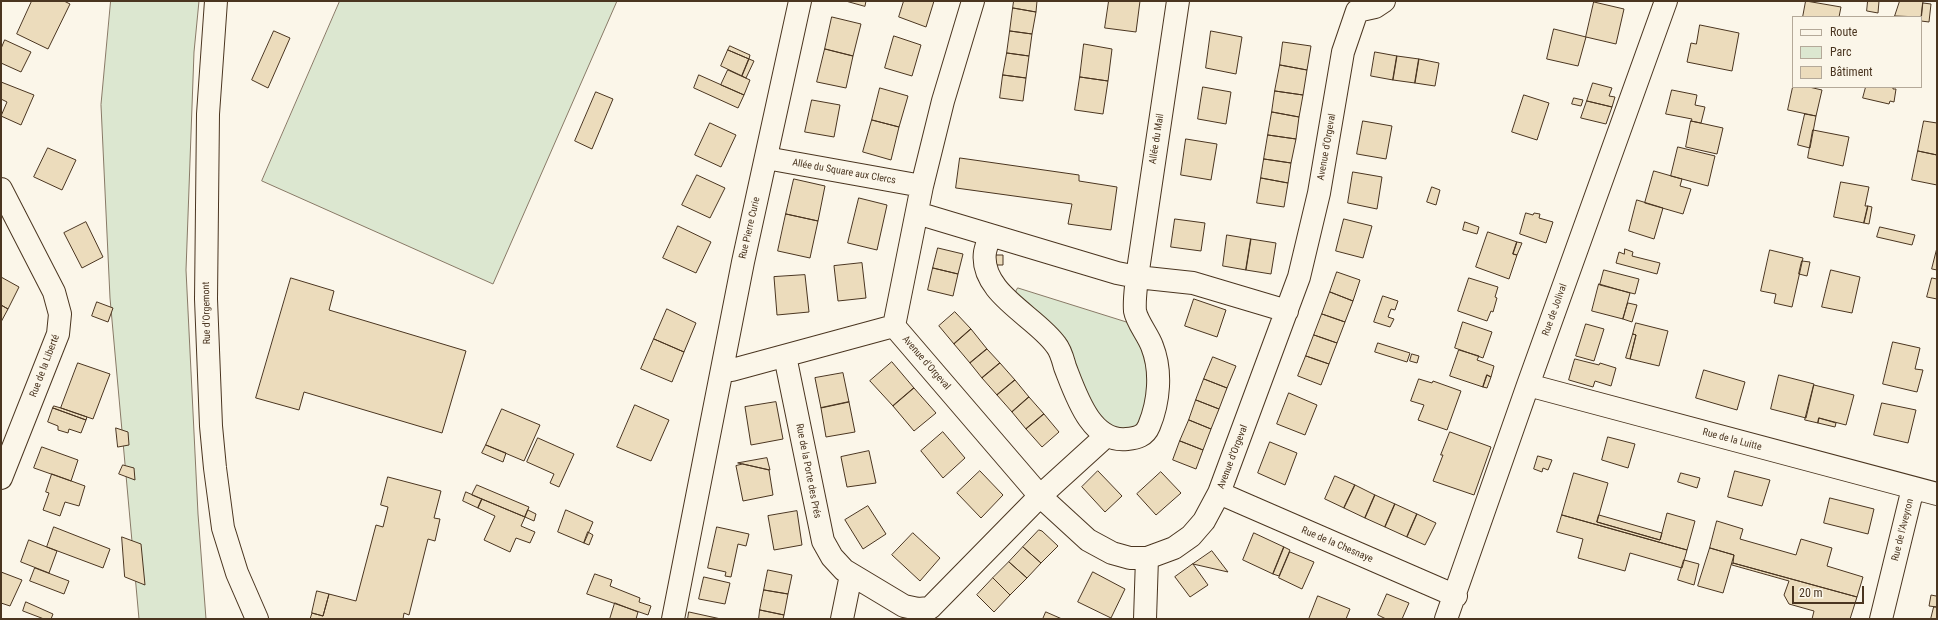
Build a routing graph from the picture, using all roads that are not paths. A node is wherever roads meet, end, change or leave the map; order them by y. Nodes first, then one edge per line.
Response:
1 (216, 1) edge
2 (800, 1) edge
3 (974, 1) edge
4 (1178, 1) edge
5 (1384, 1) edge
6 (1666, 1) edge
7 (766, 158) junction
8 (922, 186) junction
9 (1, 189) edge
10 (917, 213) junction
11 (990, 235) junction
12 (1137, 277) junction
13 (1287, 310) junction
14 (894, 326) junction
15 (785, 356) junction
16 (722, 369) junction
17 (1528, 386) junction
18 (1106, 436) junction
19 (1, 478) edge
20 (1913, 488) junction
21 (1219, 493) junction
22 (1937, 494) edge
23 (1040, 496) junction
24 (1147, 558) junction
25 (852, 575) junction
26 (1456, 596) junction
27 (921, 614) edge
28 (257, 619) edge
29 (673, 619) edge
30 (842, 619) edge
31 (1145, 619) edge
32 (1446, 619) edge
33 (1881, 619) edge

1 - 28 street, Rue d'Orgemont
2 - 7 street, Rue Pierre Curie
3 - 8 street, Avenue d'Orgeval
4 - 12 street, Allée du Mail
5 - 13 street, Avenue d'Orgeval
6 - 17 street, Rue de Jolival
7 - 8 street, Allée du Square aux Clercs
7 - 16 street, Rue Pierre Curie
8 - 10 street, Avenue d'Orgeval
9 - 19 street, Rue de la Liberté
10 - 11 street
10 - 14 street, Avenue d'Orgeval
11 - 12 street
11 - 18 street
12 - 13 street
12 - 18 street
13 - 21 street, Avenue d'Orgeval
14 - 15 street, Avenue d'Orgeval
14 - 23 street, Avenue d'Orgeval
15 - 16 street, Avenue d'Orgeval
15 - 25 street, Rue de la Porte des Prés
16 - 29 street, Rue Pierre Curie
17 - 20 street, Rue de la Luitte
17 - 26 street, Rue de Jolival
18 - 23 street
20 - 22 street, Rue de la Luitte
20 - 33 street, Rue de l'Aveyron
21 - 24 street, Avenue d'Orgeval
21 - 26 street, Rue de la Chesnaye
23 - 24 street, Avenue d'Orgeval
23 - 27 street, Rue de la Porte des Prés
24 - 31 street
25 - 27 street, Rue de la Porte des Prés
25 - 30 street
26 - 32 street, Rue de Jolival

